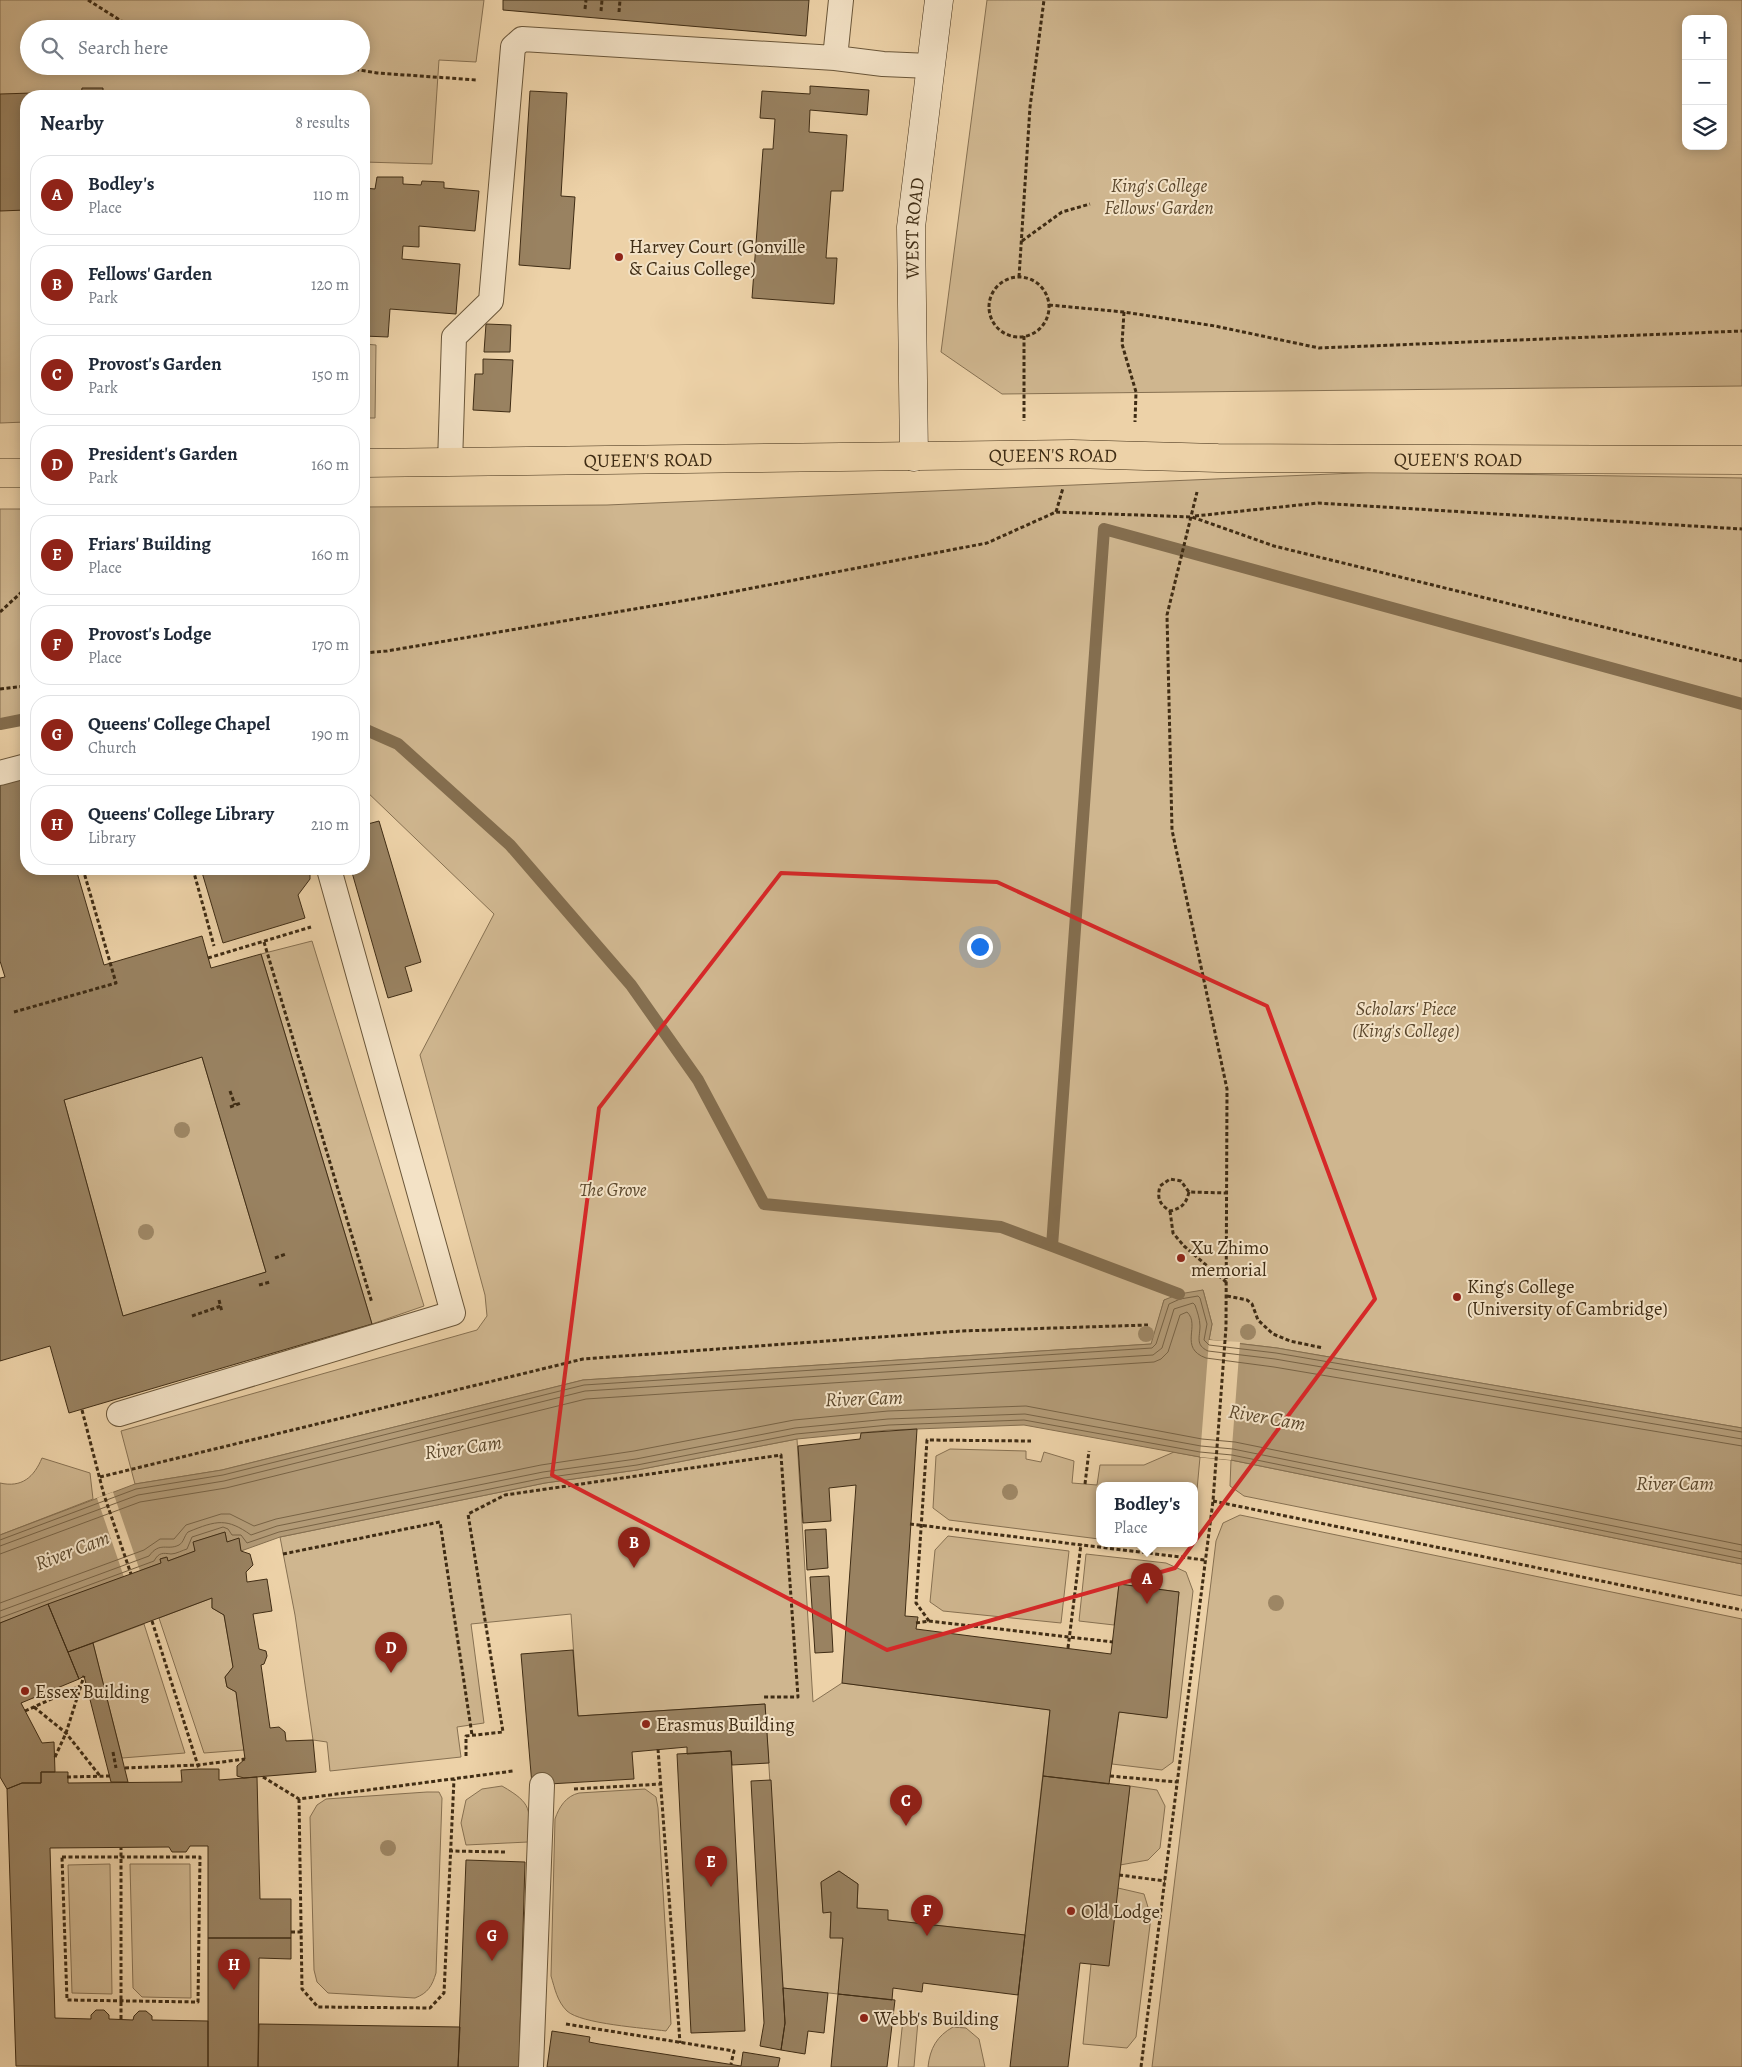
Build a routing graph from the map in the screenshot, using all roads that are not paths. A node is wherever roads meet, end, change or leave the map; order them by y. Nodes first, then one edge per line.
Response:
1 (841, 0) edge
2 (939, 0) edge
3 (835, 58) junction
4 (930, 66) junction
5 (914, 458) junction
6 (1742, 460) edge
7 (370, 463) edge
8 (450, 463) junction
9 (0, 473) edge
10 (20, 473) edge
11 (20, 768) edge
12 (0, 774) edge
13 (331, 875) edge
14 (119, 1414) dead end
15 (542, 1788) road end
16 (531, 2067) edge

1 - 3 lane
2 - 4 street, WEST ROAD
3 - 4 lane
3 - 8 lane
4 - 5 street, WEST ROAD
5 - 6 main road, QUEEN'S ROAD
5 - 8 main road, QUEEN'S ROAD
7 - 8 main road, QUEEN'S ROAD
9 - 10 main road
11 - 12 lane
13 - 14 lane
15 - 16 lane

